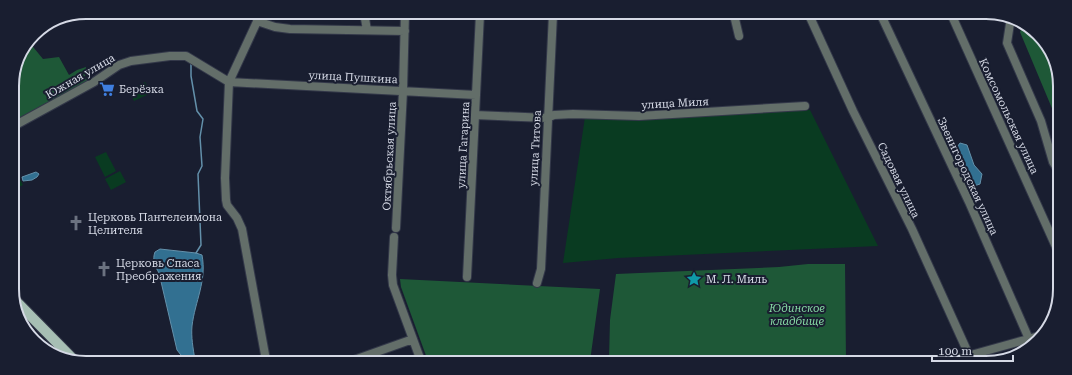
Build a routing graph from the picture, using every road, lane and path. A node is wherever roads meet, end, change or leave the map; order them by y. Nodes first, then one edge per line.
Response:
1 (365, 19) edge
2 (405, 19) edge
3 (480, 19) edge
4 (553, 19) edge
5 (735, 19) edge
6 (811, 19) edge
7 (883, 19) edge
8 (953, 19) edge
9 (257, 21) joint
10 (1010, 24) edge
11 (367, 30) junction
12 (405, 31) junction
13 (738, 36) dead end
14 (229, 82) junction
15 (403, 91) junction
16 (476, 95) junction
17 (805, 106) dead end
18 (475, 115) junction
19 (547, 118) junction
20 (19, 123) edge
21 (1053, 162) edge
22 (396, 228) dead end
23 (394, 237) dead end
24 (1053, 239) edge
25 (467, 277) dead end
26 (537, 283) dead end
27 (22, 307) edge
28 (413, 338) junction
29 (1029, 340) edge
30 (1023, 344) edge
31 (68, 353) edge
32 (265, 356) edge
33 (372, 356) edge
34 (419, 356) edge
35 (968, 356) joint

1 - 11 street
2 - 12 street, Октябрьская улица
3 - 16 street, улица Гагарина
4 - 19 street, улица Титова
5 - 13 street
6 - 35 street, Садовая улица
7 - 29 street, Звенигородская улица
8 - 24 street, Комсомольская улица
9 - 11 street
9 - 14 street
10 - 21 street
11 - 12 street
12 - 15 street, Октябрьская улица
14 - 15 street, улица Пушкина
14 - 20 street, Южная улица
14 - 32 street
15 - 16 street, улица Пушкина
15 - 22 street, Октябрьская улица
16 - 18 street, улица Гагарина
17 - 19 street, улица Миля
18 - 19 street
18 - 25 street, улица Гагарина
19 - 26 street, улица Титова
23 - 28 street
27 - 31 main road
28 - 33 street
28 - 34 street
30 - 35 street

